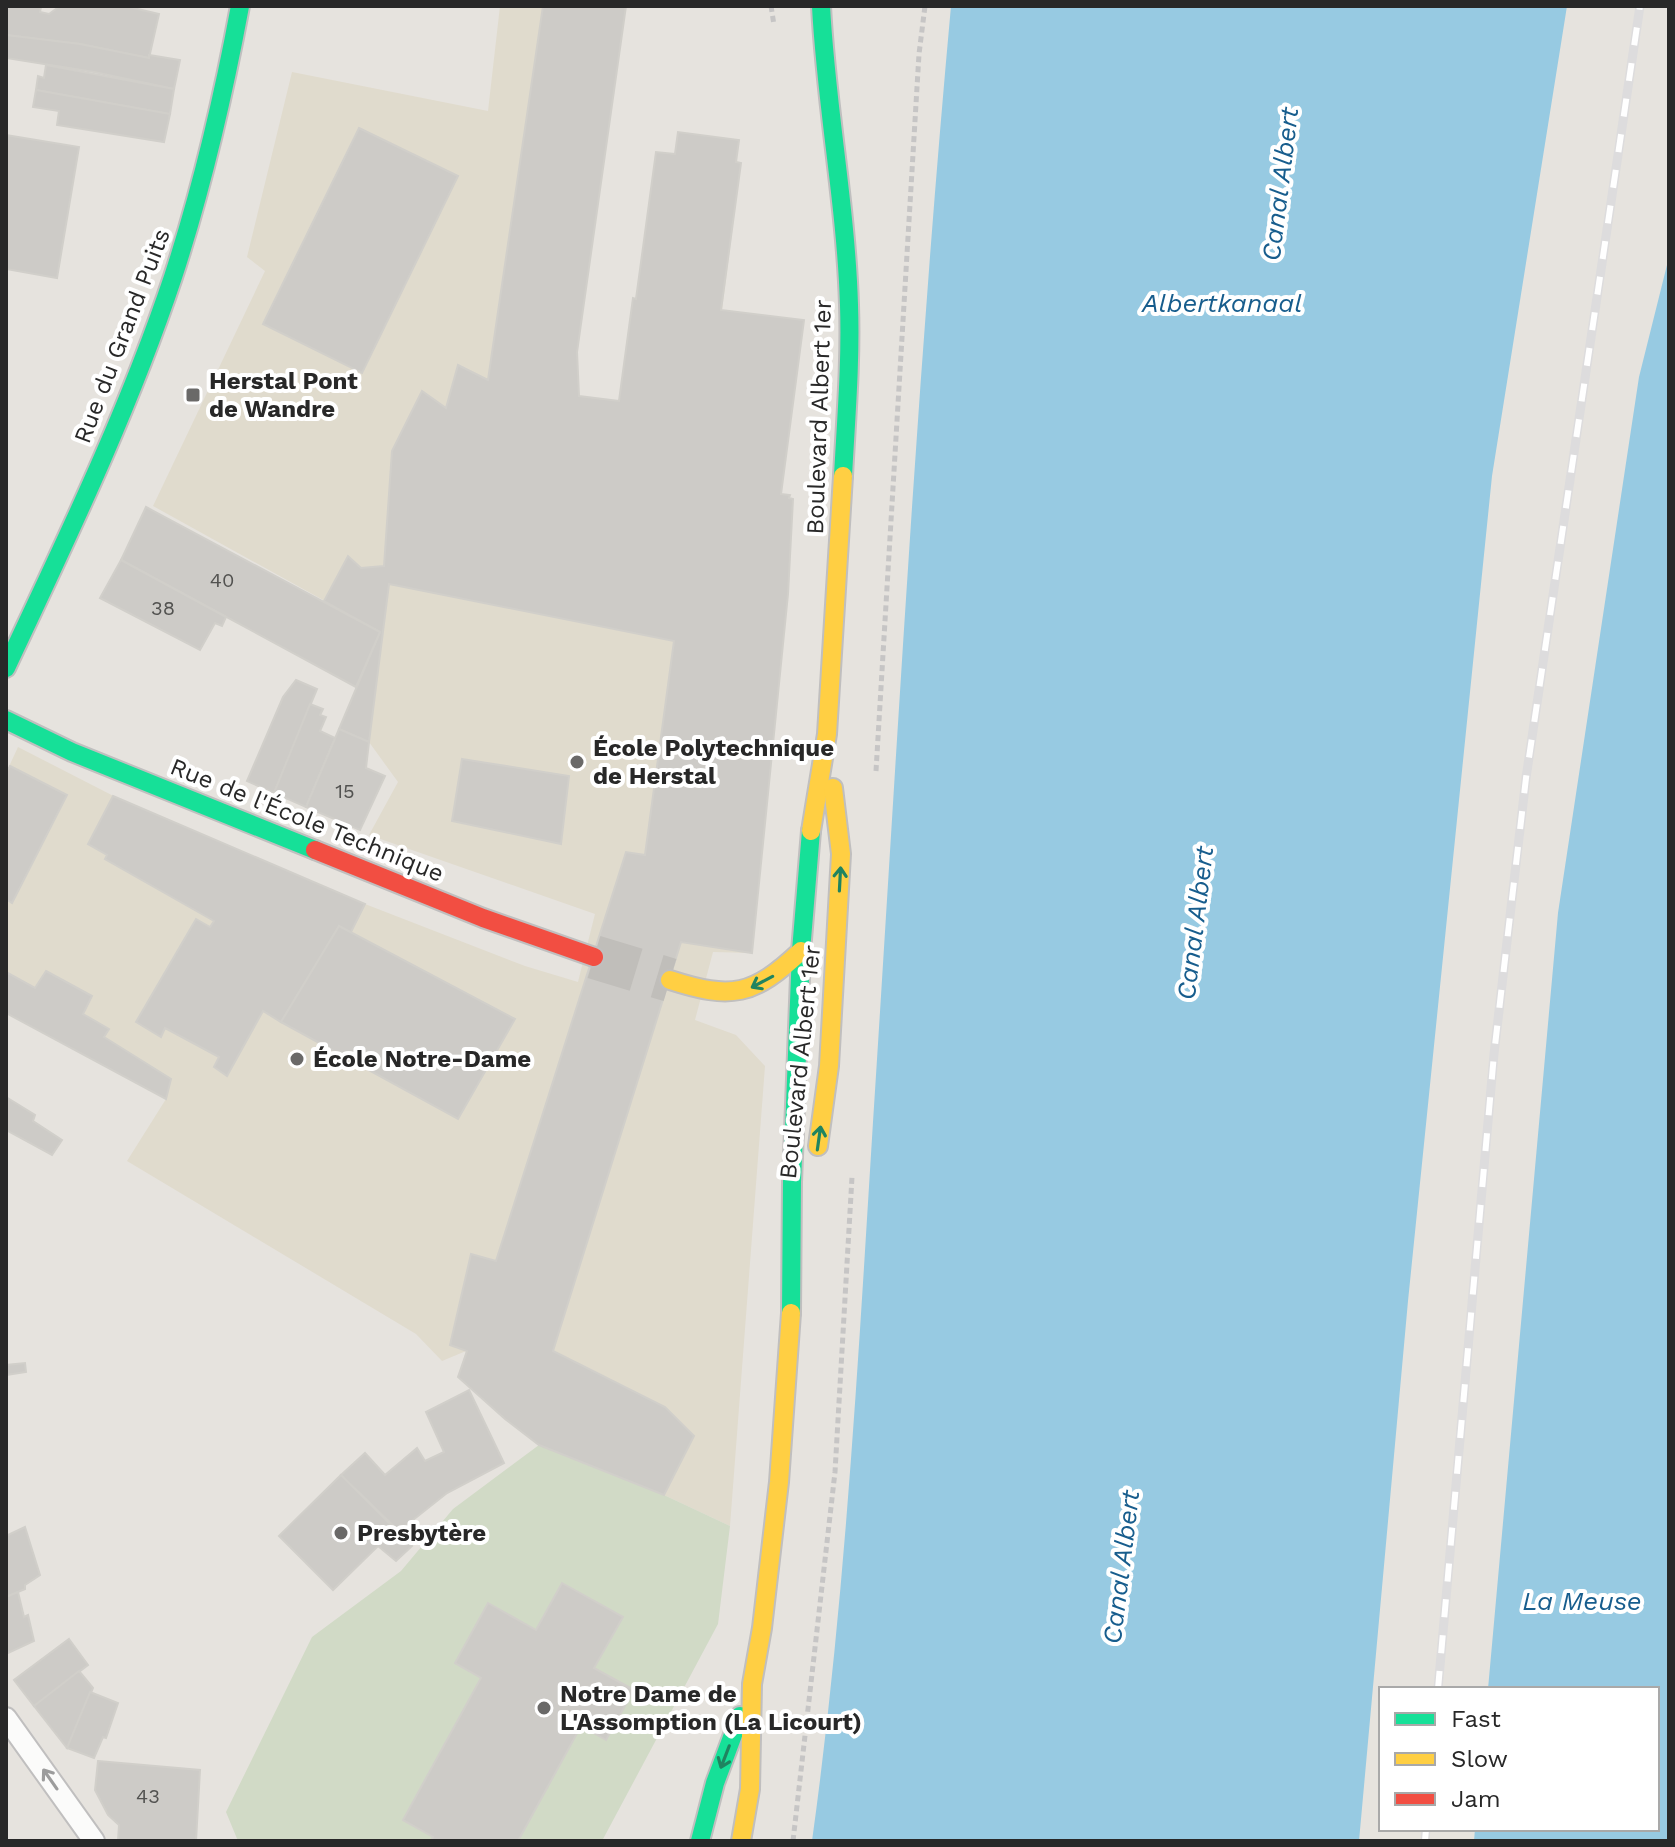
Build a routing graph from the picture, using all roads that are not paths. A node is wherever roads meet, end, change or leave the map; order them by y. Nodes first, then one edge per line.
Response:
1 (240, 6) edge
2 (821, 6) edge
3 (6, 668) edge
4 (6, 720) edge
5 (827, 734) junction
6 (801, 951) junction
7 (594, 957) tunnel mouth
8 (670, 980) tunnel mouth
9 (815, 1169) dead end
10 (810, 1198) dead end
11 (792, 1297) junction
12 (752, 1684) junction
13 (6, 1718) edge
14 (94, 1841) edge
15 (700, 1841) edge
16 (741, 1841) edge

1 - 3 main road, Rue du Grand Puits
2 - 5 main road, Boulevard Albert 1er
4 - 7 main road, Rue de l'École Technique
5 - 6 main road, Boulevard Albert 1er
9 -> 5 main road, Boulevard Albert 1er
6 -> 8 main road
6 - 11 main road, Boulevard Albert 1er
10 - 11 main road, Boulevard Albert 1er
11 - 12 main road, Boulevard Albert 1er
12 -> 15 main road, Boulevard Albert 1er
12 - 16 main road, Boulevard Albert 1er
14 -> 13 lane

